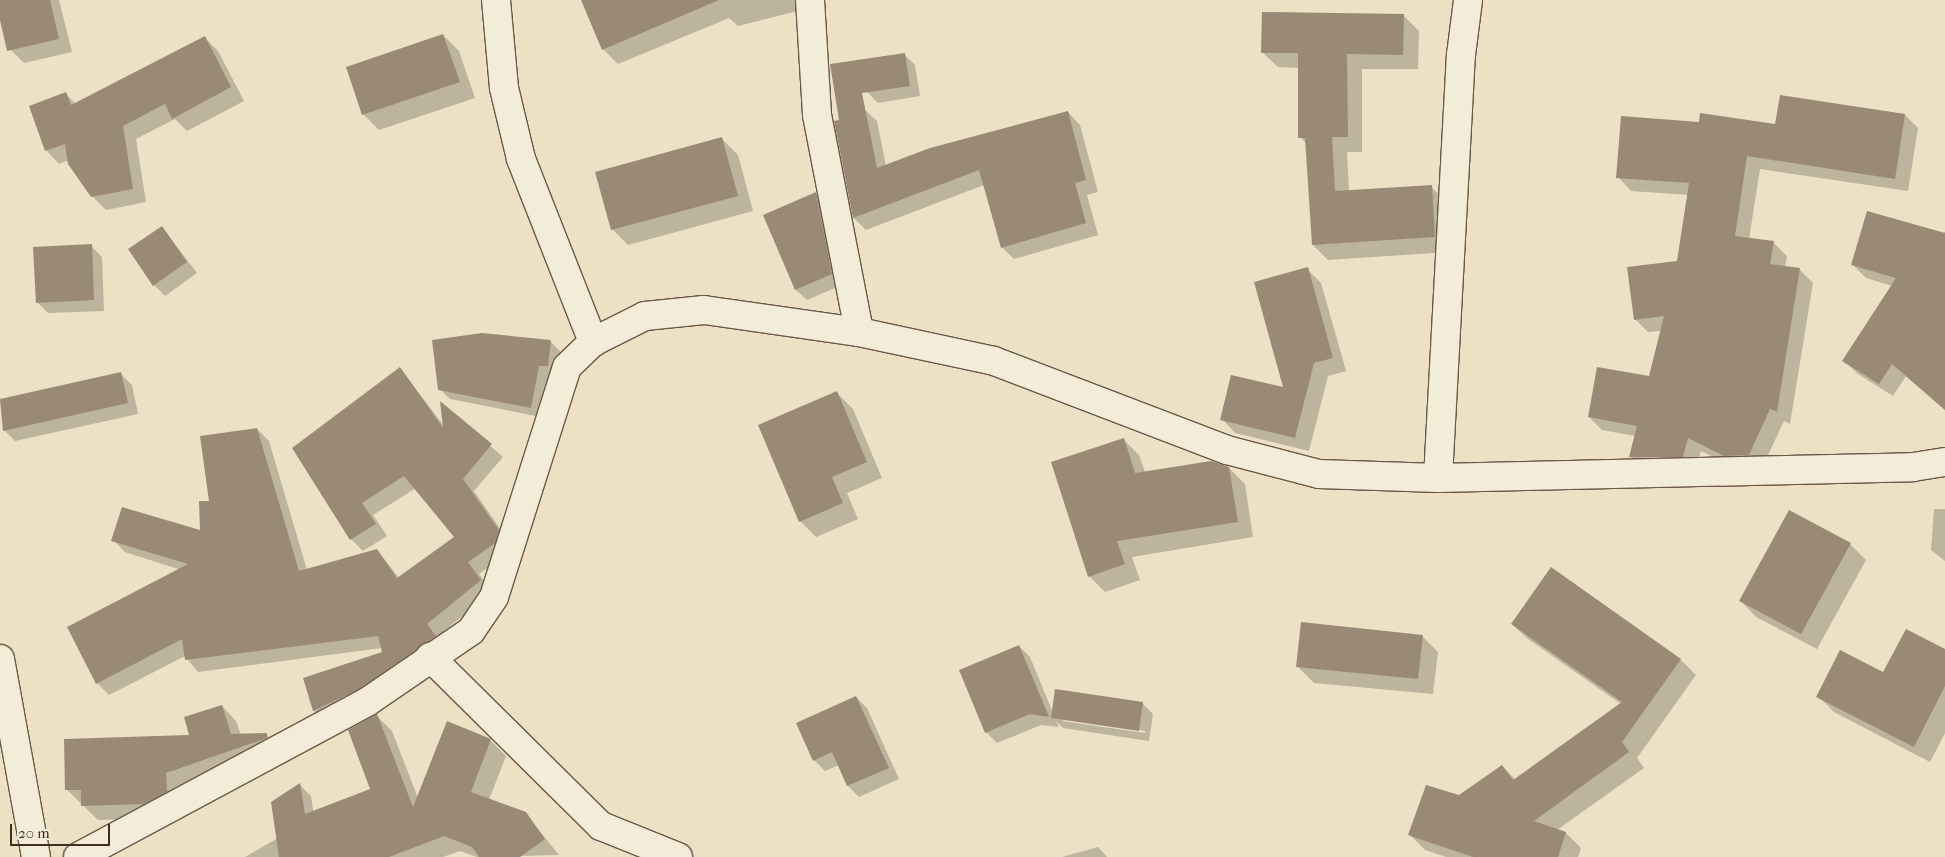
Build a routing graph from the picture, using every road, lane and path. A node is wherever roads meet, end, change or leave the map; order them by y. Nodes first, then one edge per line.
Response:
1 (496, 0) edge
2 (810, 0) edge
3 (1468, 0) edge
4 (859, 332) junction
5 (593, 342) junction
6 (1945, 462) edge
7 (1438, 478) junction
8 (430, 657) junction
9 (0, 659) edge
10 (36, 857) edge
11 (78, 857) edge
12 (678, 857) edge

1 - 5 street
2 - 4 street
3 - 7 street
4 - 5 street
4 - 7 street
5 - 8 street
6 - 7 street
8 - 11 street
8 - 12 street
9 - 10 street

